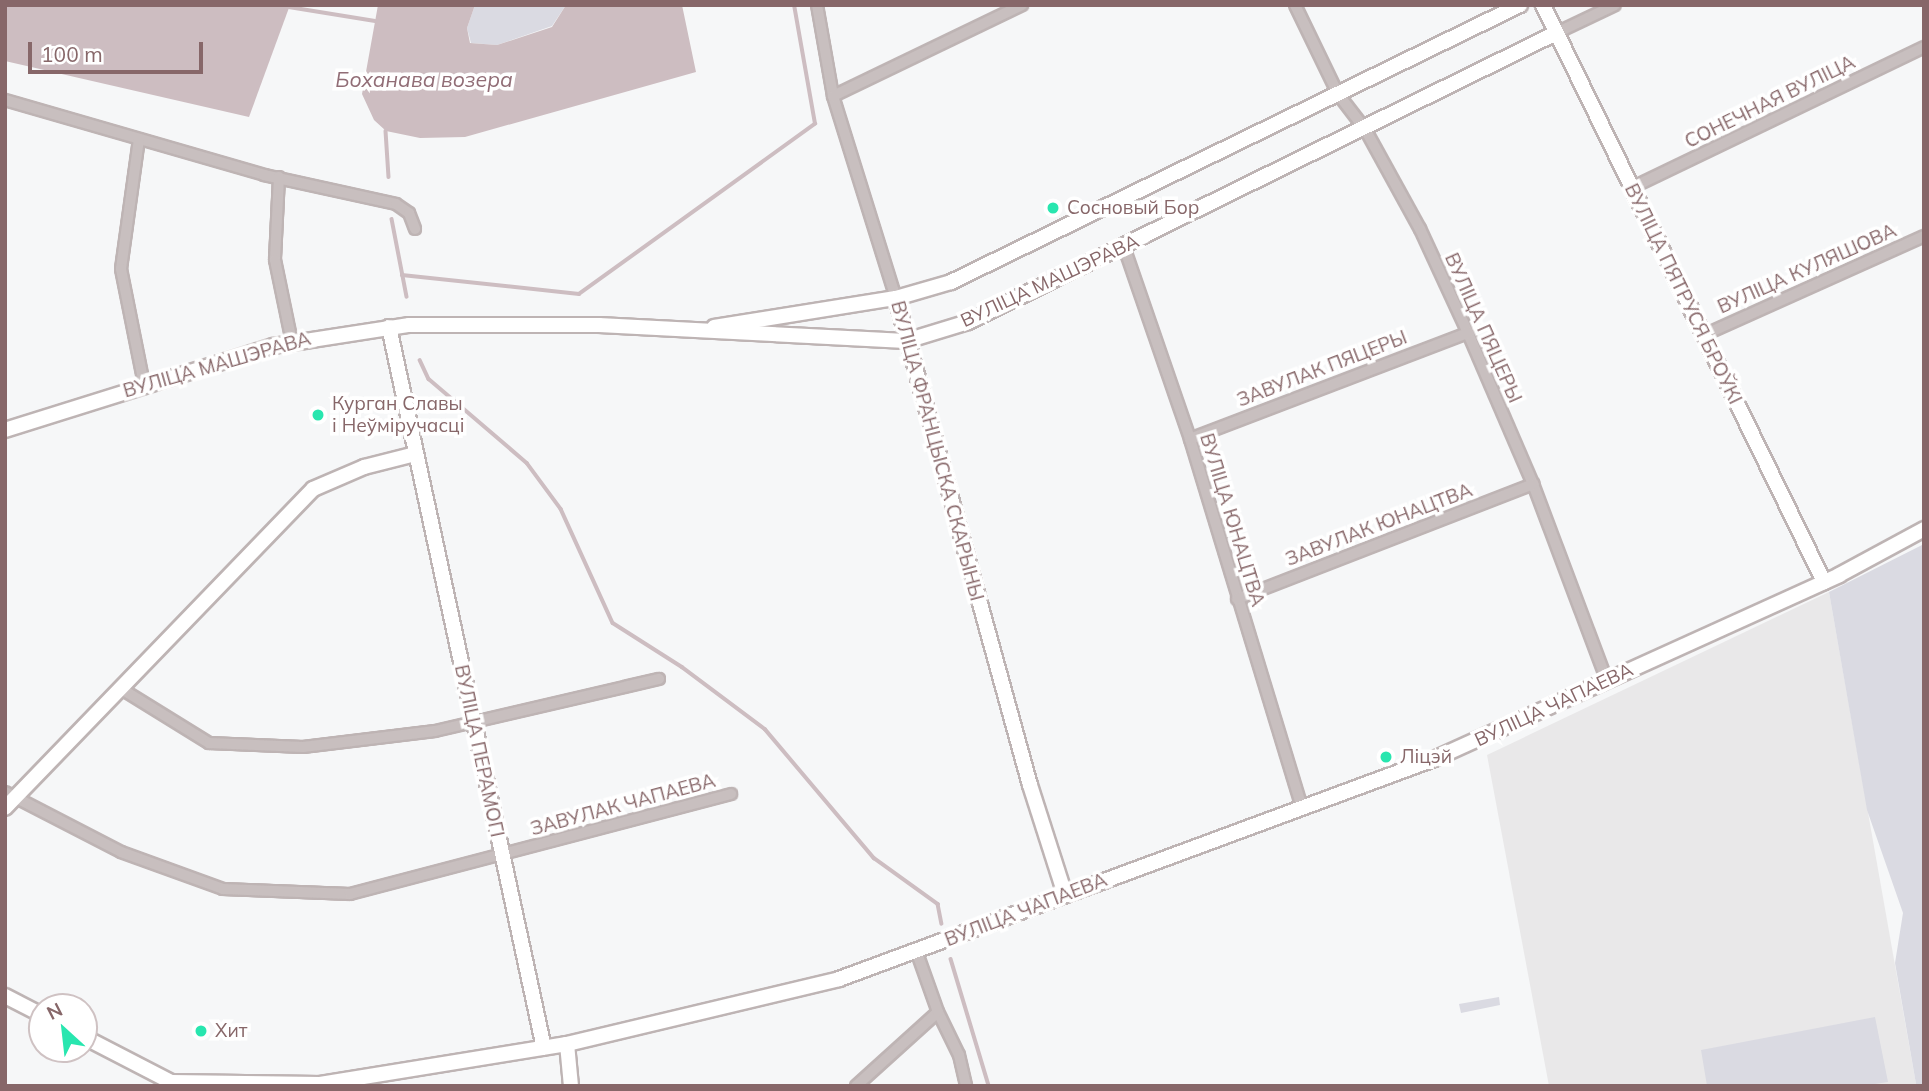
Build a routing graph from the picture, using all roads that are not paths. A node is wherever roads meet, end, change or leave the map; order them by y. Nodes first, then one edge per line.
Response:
1 (817, 5) edge
2 (1022, 5) edge
3 (1295, 5) edge
4 (1520, 5) edge
5 (1543, 5) edge
6 (1615, 5) edge
7 (1556, 33) junction
8 (1924, 47) edge
9 (1338, 94) junction
10 (833, 96) junction
11 (5, 100) edge
12 (1365, 129) junction
13 (139, 139) junction
14 (279, 177) junction
15 (1631, 188) junction
16 (415, 229) dead end
17 (1924, 236) edge
18 (1124, 247) junction
19 (896, 298) junction
20 (389, 327) junction
21 (685, 331) junction
22 (1468, 333) junction
23 (1704, 335) junction
24 (906, 341) junction
25 (292, 342) junction
26 (144, 384) junction
27 (5, 430) edge
28 (1190, 439) junction
29 (415, 454) junction
30 (1533, 484) junction
31 (1924, 529) edge
32 (1824, 582) junction
33 (1237, 599) junction
34 (659, 678) dead end
35 (1607, 681) junction
36 (120, 688) junction
37 (473, 723) junction
38 (731, 794) dead end
39 (9, 799) edge
40 (1301, 805) junction
41 (502, 856) junction
42 (1065, 895) junction
43 (917, 953) junction
44 (5, 996) edge
45 (28, 1008) edge
46 (938, 1012) junction
47 (98, 1044) edge
48 (566, 1044) junction
49 (544, 1048) junction
50 (172, 1084) edge
51 (156, 1086) edge
52 (571, 1086) edge
53 (856, 1086) edge
54 (966, 1086) edge

1 - 10 street, ВУЛІЦА ФРАНЦЫСКА СКАРЫНЫ
2 - 10 street
3 - 9 street, ВУЛІЦА ПЯЦЕРЫ
4 - 9 street, ВУЛІЦА МАШЭРАВА
5 - 7 street, ВУЛІЦА ПЯТРУСЯ БРОЎКІ
6 - 7 street, ВУЛІЦА МАШЭРАВА
7 - 12 street, ВУЛІЦА МАШЭРАВА
7 - 15 street, ВУЛІЦА ПЯТРУСЯ БРОЎКІ
8 - 15 street, СОНЕЧНАЯ ВУЛІЦА
9 - 12 street, ВУЛІЦА ПЯЦЕРЫ
9 - 19 street, ВУЛІЦА МАШЭРАВА
10 - 19 street, ВУЛІЦА ФРАНЦЫСКА СКАРЫНЫ
11 - 13 street
12 - 18 street, ВУЛІЦА МАШЭРАВА
12 - 22 street, ВУЛІЦА ПЯЦЕРЫ
13 - 14 street
13 - 26 street
14 - 16 street
14 - 25 street
15 - 23 street, ВУЛІЦА ПЯТРУСЯ БРОЎКІ
17 - 23 street, ВУЛІЦА КУЛЯШОВА
18 - 24 street, ВУЛІЦА МАШЭРАВА
18 - 28 street, ВУЛІЦА ЮНАЦТВА
19 - 21 street, ВУЛІЦА МАШЭРАВА
19 - 24 street, ВУЛІЦА ФРАНЦЫСКА СКАРЫНЫ
20 - 21 street, ВУЛІЦА МАШЭРАВА
20 - 25 street, ВУЛІЦА МАШЭРАВА
20 - 29 street, ВУЛІЦА ПЕРАМОГІ
21 - 24 street, ВУЛІЦА МАШЭРАВА
22 - 28 street, ЗАВУЛАК ПЯЦЕРЫ
22 - 30 street, ВУЛІЦА ПЯЦЕРЫ
23 - 32 street, ВУЛІЦА ПЯТРУСЯ БРОЎКІ
24 - 42 street, ВУЛІЦА ФРАНЦЫСКА СКАРЫНЫ
25 - 26 street, ВУЛІЦА МАШЭРАВА
26 - 27 street, ВУЛІЦА МАШЭРАВА
28 - 33 street, ВУЛІЦА ЮНАЦТВА
29 - 36 street
29 - 37 street, ВУЛІЦА ПЕРАМОГІ
30 - 33 street, ЗАВУЛАК ЮНАЦТВА
30 - 35 street, ВУЛІЦА ПЯЦЕРЫ
31 - 32 street, ВУЛІЦА ЧАПАЕВА
32 - 35 street, ВУЛІЦА ЧАПАЕВА
33 - 40 street, ВУЛІЦА ЮНАЦТВА
34 - 37 street
35 - 40 street, ВУЛІЦА ЧАПАЕВА
36 - 37 street
36 - 39 street
37 - 41 street, ВУЛІЦА ПЕРАМОГІ
38 - 41 street, ЗАВУЛАК ЧАПАЕВА
39 - 41 street, ЗАВУЛАК ЧАПАЕВА
40 - 42 street, ВУЛІЦА ЧАПАЕВА
41 - 49 street, ВУЛІЦА ПЕРАМОГІ
42 - 43 street, ВУЛІЦА ЧАПАЕВА
43 - 46 street
43 - 48 street, ВУЛІЦА ЧАПАЕВА
44 - 45 street
46 - 53 street
46 - 54 street
47 - 50 street, ВУЛІЦА ЧАПАЕВА
48 - 49 street, ВУЛІЦА ЧАПАЕВА
48 - 52 street
49 - 50 street, ВУЛІЦА ЧАПАЕВА
50 - 51 street

